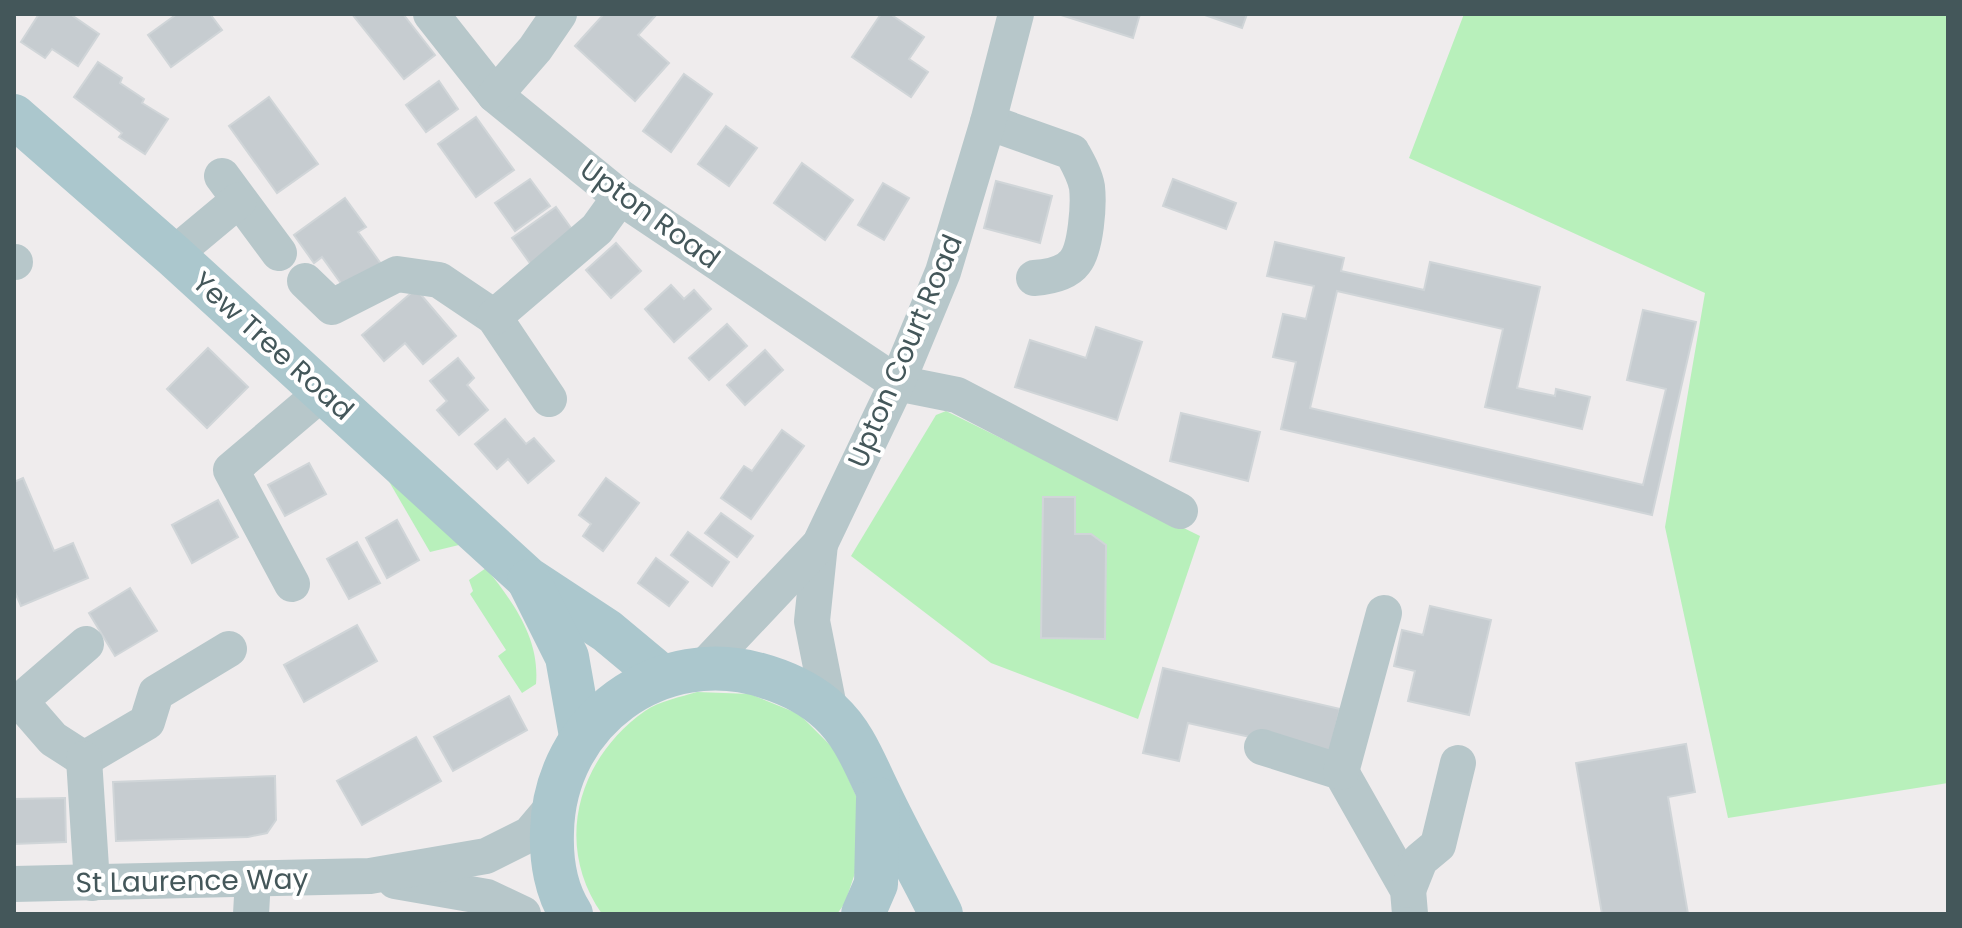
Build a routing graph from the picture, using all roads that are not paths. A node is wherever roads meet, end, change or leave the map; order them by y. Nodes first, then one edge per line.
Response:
1 (431, 14) edge
2 (559, 14) edge
3 (1016, 14) edge
4 (495, 95) junction
5 (988, 122) junction
6 (17, 125) edge
7 (620, 197) junction
8 (279, 253) dead end
9 (173, 255) junction
10 (1034, 278) dead end
11 (305, 281) dead end
12 (494, 317) junction
13 (897, 383) junction
14 (324, 391) junction
15 (549, 399) dead end
16 (1180, 511) dead end
17 (820, 544) junction
18 (528, 579) junction
19 (292, 584) dead end
20 (1384, 613) dead end
21 (86, 644) dead end
22 (229, 649) dead end
23 (703, 668) junction
24 (661, 676) junction
25 (830, 712) junction
26 (581, 736) junction
27 (1262, 747) dead end
28 (84, 759) junction
29 (1458, 763) dead end
30 (1341, 772) junction
31 (879, 793) junction
32 (552, 808) junction
33 (370, 876) junction
34 (92, 883) junction
35 (14, 884) edge
36 (252, 897) edge
37 (1409, 902) edge
38 (523, 914) edge
39 (571, 914) edge
40 (863, 914) edge
41 (941, 914) edge

1 - 4 street, Upton Road
2 - 4 street
3 - 5 street, Upton Court Road
4 - 7 street, Upton Road
5 - 10 street
5 - 13 street, Upton Court Road
6 - 9 main road, Yew Tree Road
7 - 12 street
7 - 13 street, Upton Road
8 - 9 street
9 - 14 main road, Yew Tree Road
11 - 12 street
12 - 15 street
13 - 16 street
13 - 17 street, Upton Court Road
14 - 18 main road, Yew Tree Road
14 - 19 street
17 - 23 street, Upton Court Road
17 - 25 street, Upton Court Road
18 - 24 main road, Yew Tree Road
18 - 26 main road, Yew Tree Road
20 - 30 street
21 - 28 street
22 - 28 street
23 - 24 main road
23 - 25 main road
24 - 26 main road
25 - 31 main road
26 - 32 main road
27 - 30 street
28 - 34 street
29 - 37 street
30 - 37 street
31 - 40 main road
31 - 41 main road
32 - 33 street, St Laurence Way
32 - 39 main road
33 - 36 street, St Laurence Way
33 - 38 street, St Laurence Way
34 - 35 street, St Laurence Way
34 - 36 street, St Laurence Way

